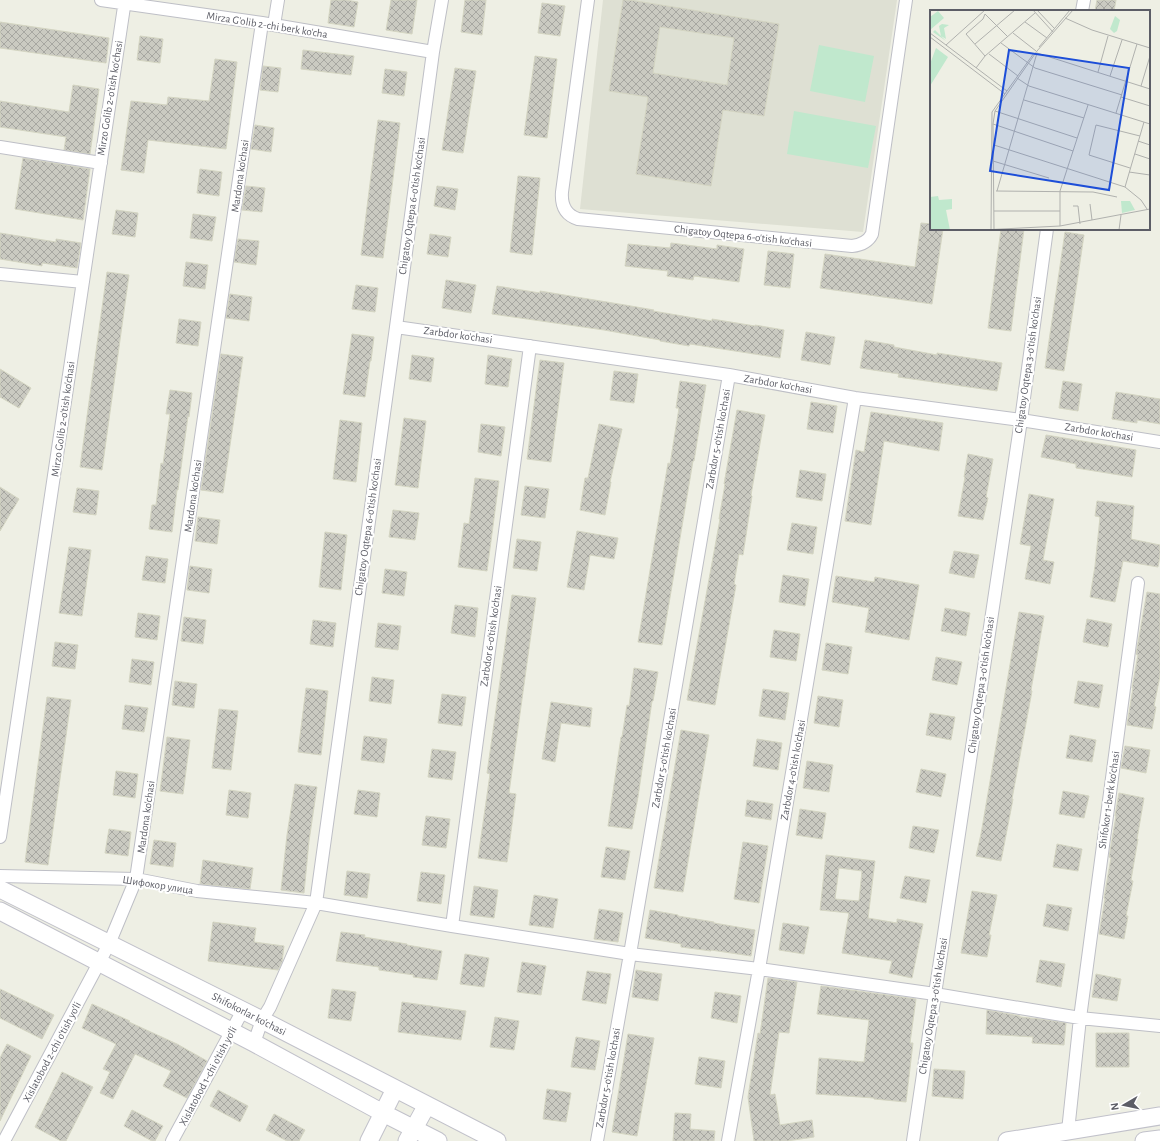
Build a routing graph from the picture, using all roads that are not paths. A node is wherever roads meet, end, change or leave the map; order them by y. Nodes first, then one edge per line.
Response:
1 (101, 0) edge
2 (278, 0) edge
3 (442, 0) edge
4 (588, 0) edge
5 (906, 0) edge
6 (1084, 0) edge
7 (125, 2) edge
8 (1082, 10) edge
9 (262, 23) junction
10 (274, 25) junction
11 (433, 52) junction
12 (0, 147) edge
13 (101, 163) junction
14 (1047, 230) edge
15 (0, 274) edge
16 (83, 282) junction
17 (396, 327) junction
18 (530, 346) junction
19 (729, 375) junction
20 (855, 398) junction
21 (1021, 420) junction
22 (1160, 442) edge
23 (1138, 583) dead end
24 (0, 837) edge
25 (0, 876) edge
26 (136, 879) junction
27 (0, 889) edge
28 (316, 903) junction
29 (0, 911) edge
30 (452, 926) junction
31 (110, 944) junction
32 (630, 954) junction
33 (99, 962) junction
34 (759, 968) junction
35 (935, 994) junction
36 (243, 1010) junction
37 (1080, 1018) junction
38 (262, 1020) junction
39 (1160, 1026) edge
40 (232, 1032) junction
41 (254, 1043) junction
42 (395, 1089) junction
43 (427, 1105) junction
44 (383, 1113) junction
45 (1160, 1116) edge
46 (1068, 1131) junction
47 (410, 1135) edge
48 (1160, 1138) edge
49 (4, 1141) edge
50 (172, 1141) edge
51 (369, 1141) edge
52 (438, 1141) edge
53 (497, 1141) edge
54 (597, 1141) edge
55 (728, 1141) edge
56 (912, 1141) edge
57 (1006, 1141) edge
58 (1144, 1141) edge

1 - 7 street, Mirza G'olib 2-chi berk ko'cha
2 - 10 street
3 - 11 street, Chigatoy Oqtepa 6-o'tish ko'chasi
4 - 5 street, Chigatoy Oqtepa 6-o'tish ko'chasi
6 - 8 street
7 - 9 street, Mirza G'olib 2-chi berk ko'cha
7 - 13 street, Mirzo Golib 2-o'tish ko'chasi
9 - 10 street, Mirza G'olib 2-chi berk ko'cha
9 - 26 street, Mardona ko'chasi
10 - 11 street, Mirza G'olib 2-chi berk ko'cha
11 - 17 street, Chigatoy Oqtepa 6-o'tish ko'chasi
12 - 13 street
13 - 16 street, Mirzo Golib 2-o'tish ko'chasi
14 - 21 street, Chigatoy Oqtepa 3-o'tish ko'chasi
15 - 16 street
16 - 24 street, Mirzo Golib 2-o'tish ko'chasi
17 - 18 street, Zarbdor ko'chasi
17 - 28 street, Chigatoy Oqtepa 6-o'tish ko'chasi
18 - 19 street, Zarbdor ko'chasi
18 - 30 street, Zarbdor 6-o'tish ko'chasi
19 - 20 street, Zarbdor ko'chasi
19 - 32 street, Zarbdor 5-o'tish ko'chasi
20 - 21 street, Zarbdor ko'chasi
20 - 34 street, Zarbdor 4-o'tish ko'chasi
21 - 22 street, Zarbdor ko'chasi
21 - 35 street, Chigatoy Oqtepa 3-o'tish ko'chasi
23 - 37 street, Shifokor 1-berk ko'chasi
25 - 26 street, Шифокор улица
26 - 28 street, Шифокор улица
26 - 31 street, Mardona ko'chasi
27 - 31 main road, Shifokorlar ko'chasi
28 - 30 street, Шифокор улица
28 - 38 street, Chigatoy Oqtepa 6-o'tish ko'chasi
29 - 33 main road
30 - 32 street, Шифокор улица
31 - 33 street, Mardona ko'chasi
31 - 36 main road, Shifokorlar ko'chasi
32 - 34 street, Шифокор улица
32 - 54 street, Zarbdor 5-o'tish ko'chasi
33 - 40 main road
33 - 49 street, Xislatobod 2-chi o'tish yo'li
34 - 35 street, Шифокор улица
34 - 55 street, Zarbdor 4-o'tish ko'chasi
35 - 37 street, Шифокор улица
35 - 56 street, Chigatoy Oqtepa 3-o'tish ko'chasi
36 - 38 main road, Shifokorlar ko'chasi
36 - 40 street, Xislatobod 1-chi o'tish yo'li
37 - 39 street, Шифокор улица
37 - 46 street, Shifokor 1-berk ko'chasi
38 - 41 street, Chigatoy Oqtepa 6-o'tish ko'chasi
38 - 42 main road, Shifokorlar ko'chasi
40 - 41 main road
40 - 50 street, Xislatobod 1-chi o'tish yo'li
41 - 44 main road
42 - 43 main road, Shifokorlar ko'chasi
42 - 44 main road
43 - 47 main road
43 - 53 main road, Shifokorlar ko'chasi
44 - 47 main road
44 - 51 main road
45 - 46 main road
46 - 57 main road
47 - 52 main road
48 - 58 main road

